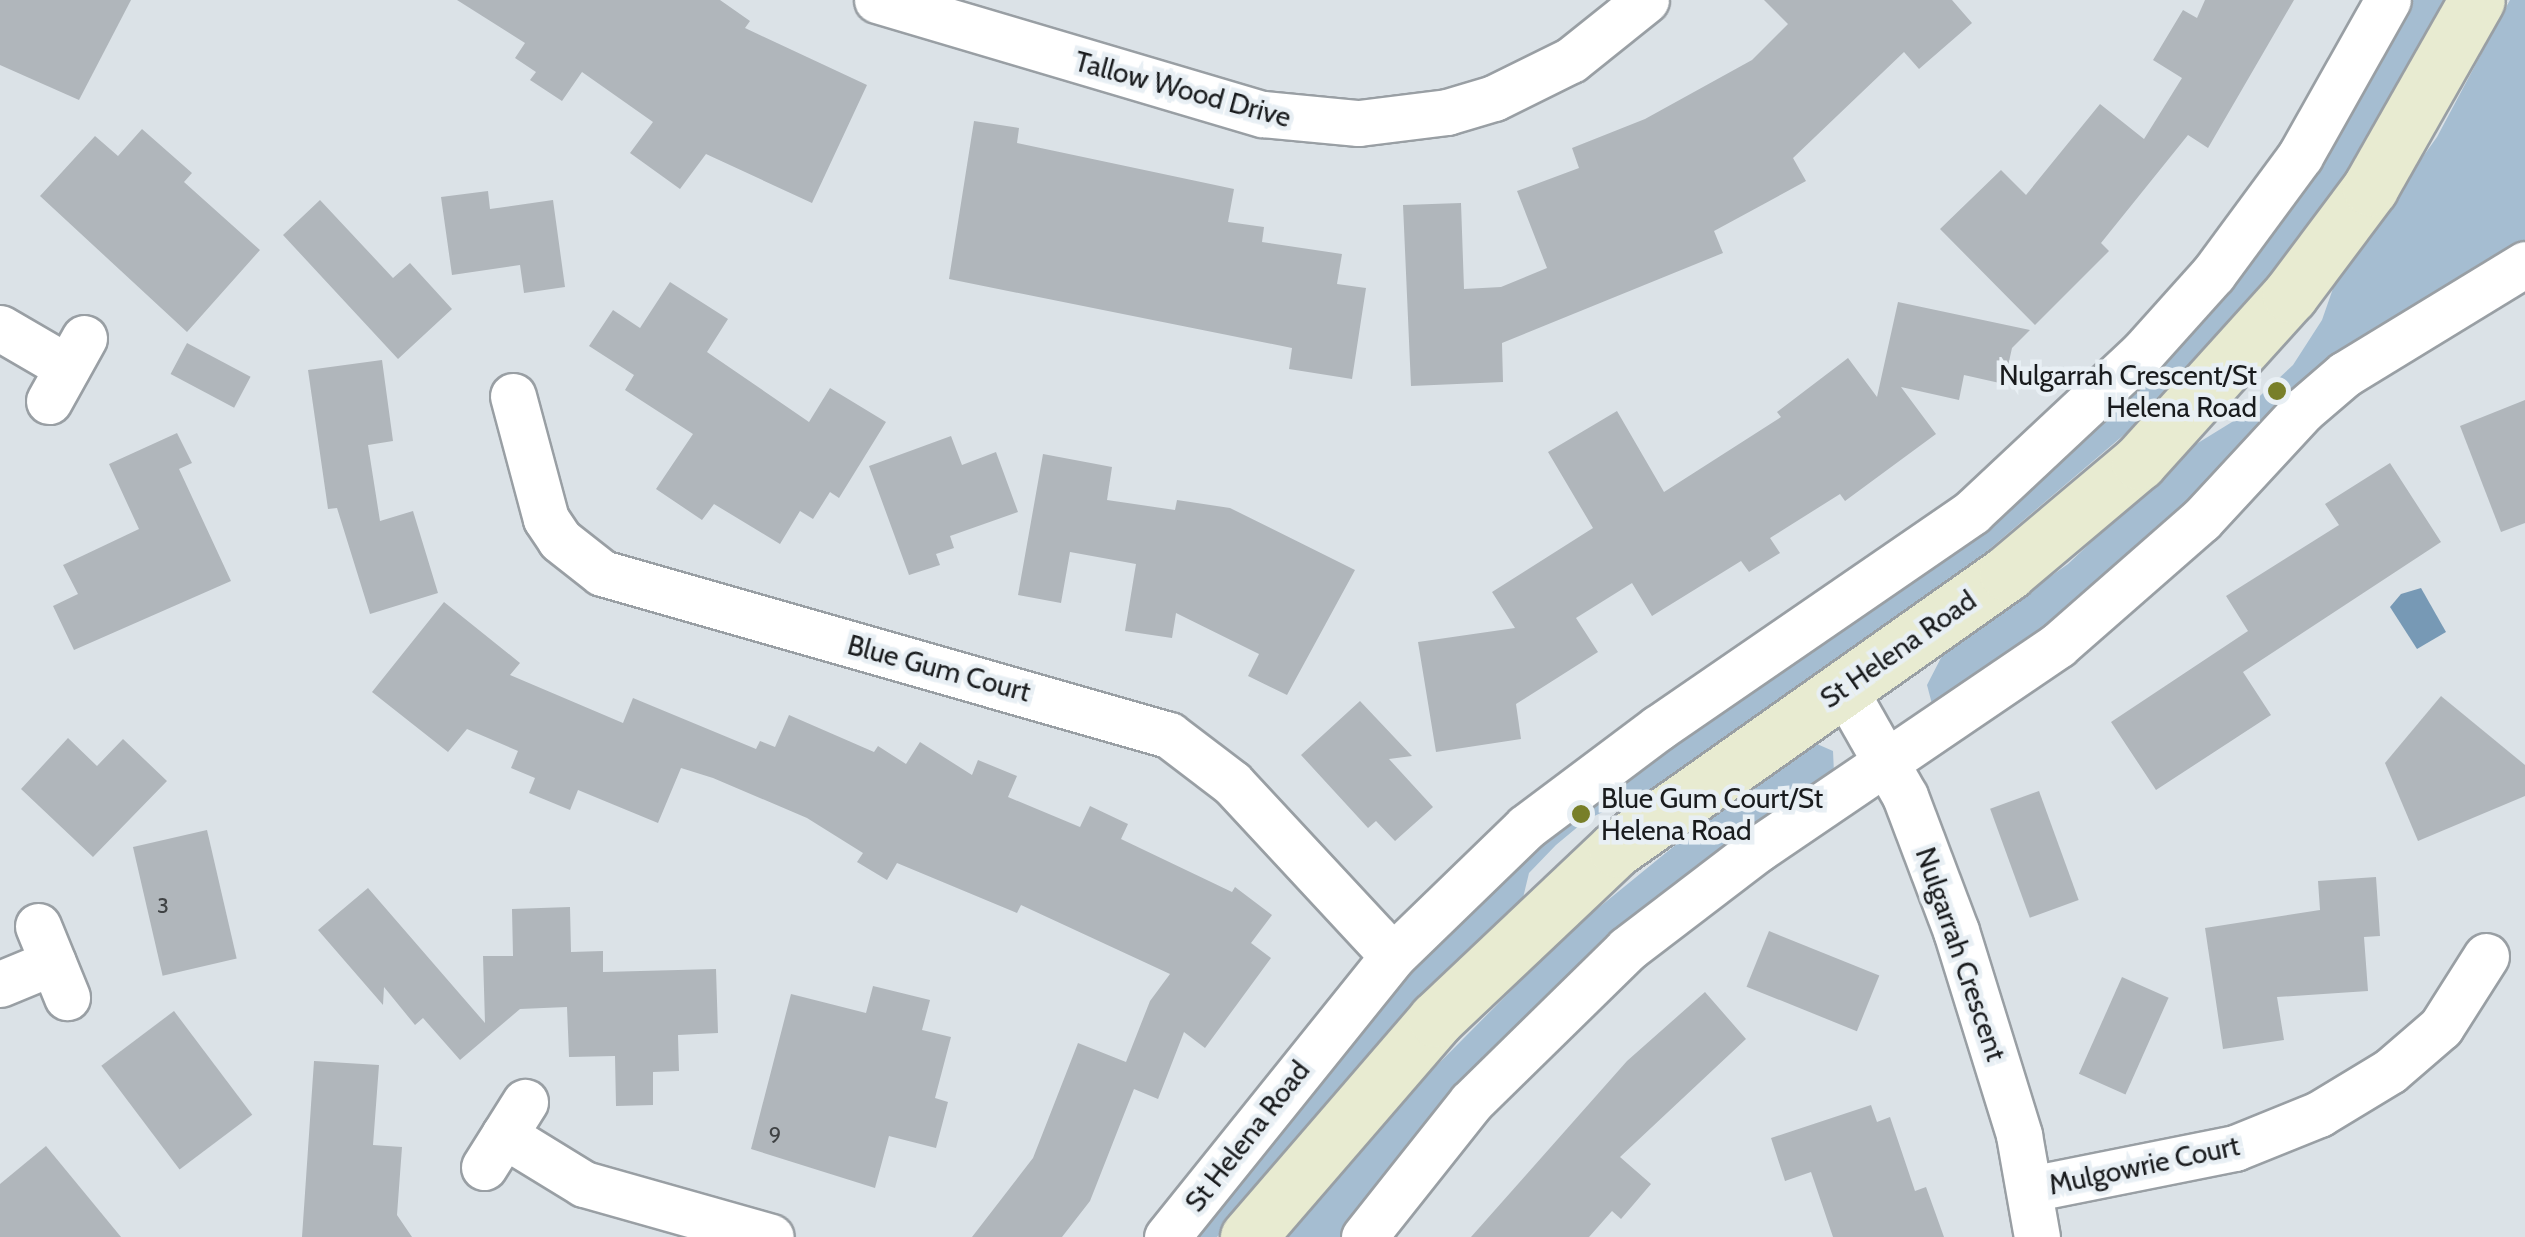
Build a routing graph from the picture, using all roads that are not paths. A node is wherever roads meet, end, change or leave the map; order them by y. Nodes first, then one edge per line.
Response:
1 (877, 0) edge
2 (1646, 0) edge
3 (2388, 0) edge
4 (2477, 0) edge
5 (2525, 264) edge
6 (0, 328) edge
7 (67, 369) dead end
8 (513, 396) dead end
9 (1843, 688) junction
10 (1889, 764) junction
11 (1393, 956) junction
12 (2486, 956) dead end
13 (53, 962) dead end
14 (0, 984) edge
15 (504, 1135) dead end
16 (2030, 1190) junction
17 (772, 1237) edge
18 (1167, 1237) edge
19 (1248, 1237) edge
20 (1364, 1237) edge
21 (2037, 1237) edge

1 - 2 street, Tallow Wood Drive
3 - 11 street, St Helena Road
4 - 9 main road, St Helena Road
5 - 10 street
6 - 7 street
8 - 11 street, Blue Gum Court
9 - 10 street, Nulgarrah Crescent
9 - 19 main road, St Helena Road
10 - 16 street, Nulgarrah Crescent
10 - 20 street
11 - 18 street, St Helena Road
12 - 16 street, Mulgowrie Court
13 - 14 street
15 - 17 street
16 - 21 street, Nulgarrah Crescent

